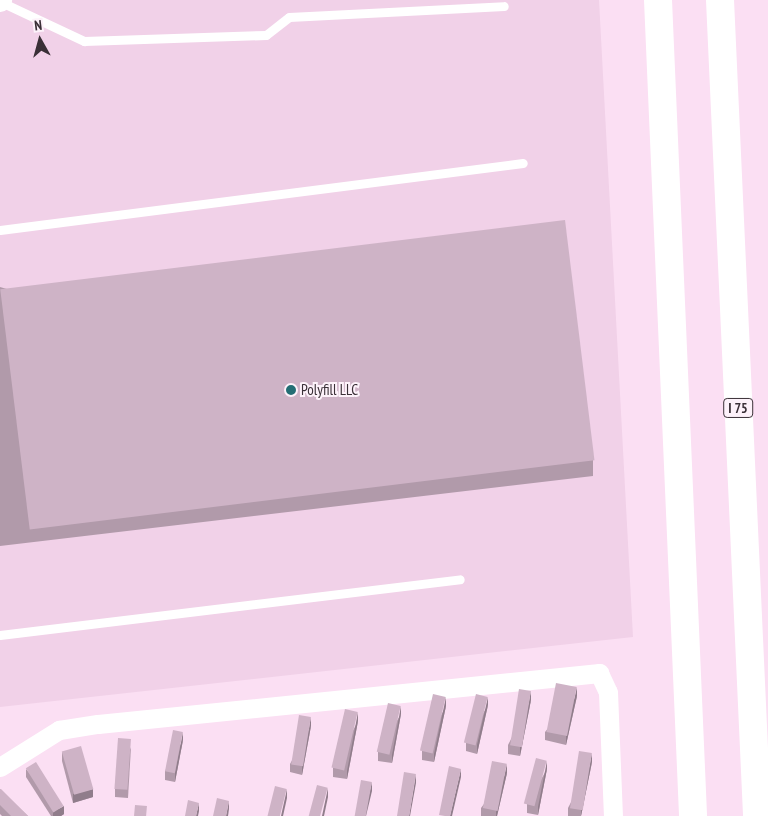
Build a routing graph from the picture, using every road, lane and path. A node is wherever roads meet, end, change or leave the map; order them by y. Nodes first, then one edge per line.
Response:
1 (658, 0) edge
2 (720, 0) edge
3 (1, 1) edge
4 (504, 6) dead end
5 (523, 163) dead end
6 (0, 230) edge
7 (460, 579) dead end
8 (0, 635) edge
9 (0, 767) edge
10 (613, 816) edge
11 (693, 816) edge
12 (757, 816) edge

1 - 11 highway
2 - 12 highway, I 75
3 - 4 lane
5 - 6 lane
7 - 8 lane
9 - 10 street

